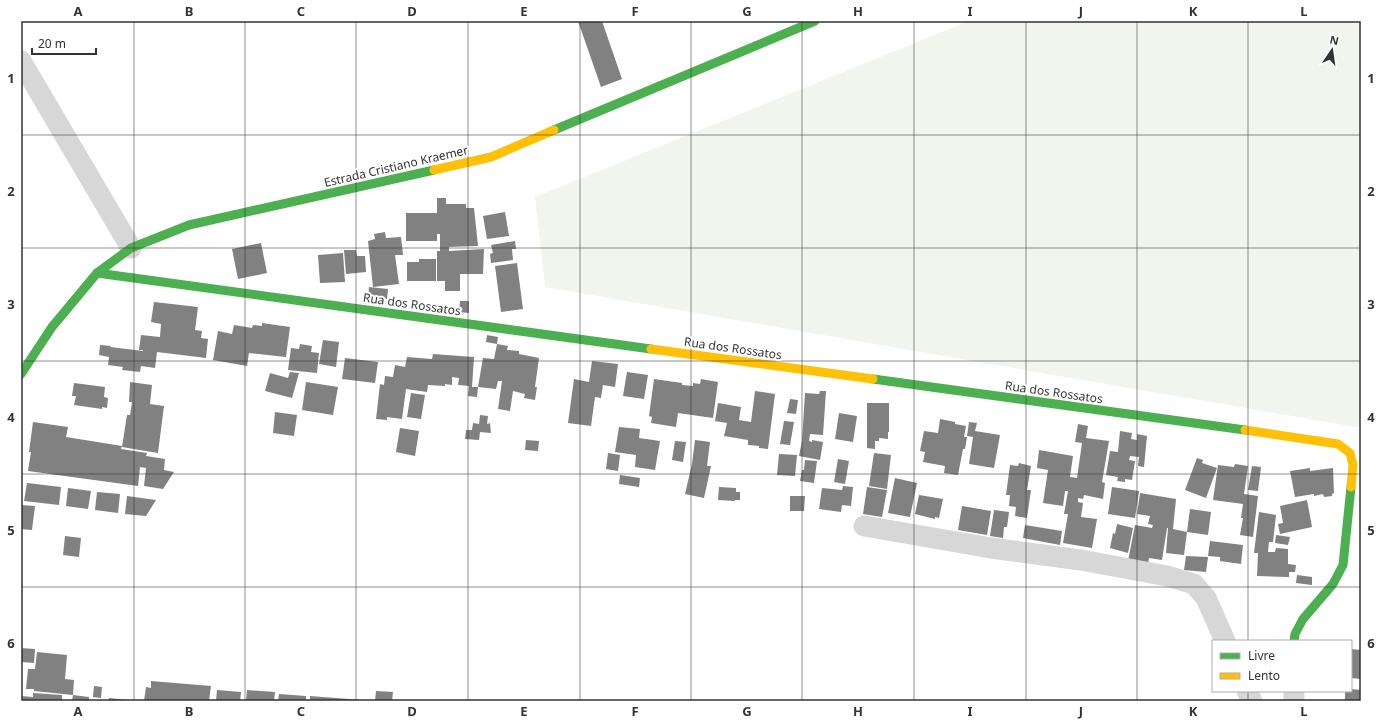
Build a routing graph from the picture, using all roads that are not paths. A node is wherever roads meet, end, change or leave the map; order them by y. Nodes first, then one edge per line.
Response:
1 (816, 21) edge
2 (21, 61) edge
3 (131, 248) junction
4 (97, 273) junction
5 (21, 374) edge
6 (864, 526) dead end
7 (1225, 640) edge
8 (1294, 640) edge
9 (1248, 692) edge
10 (1252, 701) edge

1 - 3 street, Estrada Cristiano Kraemer
2 - 3 street
3 - 4 street, Estrada Cristiano Kraemer
4 - 5 street, Estrada Cristiano Kraemer
4 - 8 street, Rua dos Rossatos
6 - 7 street
9 - 10 street

